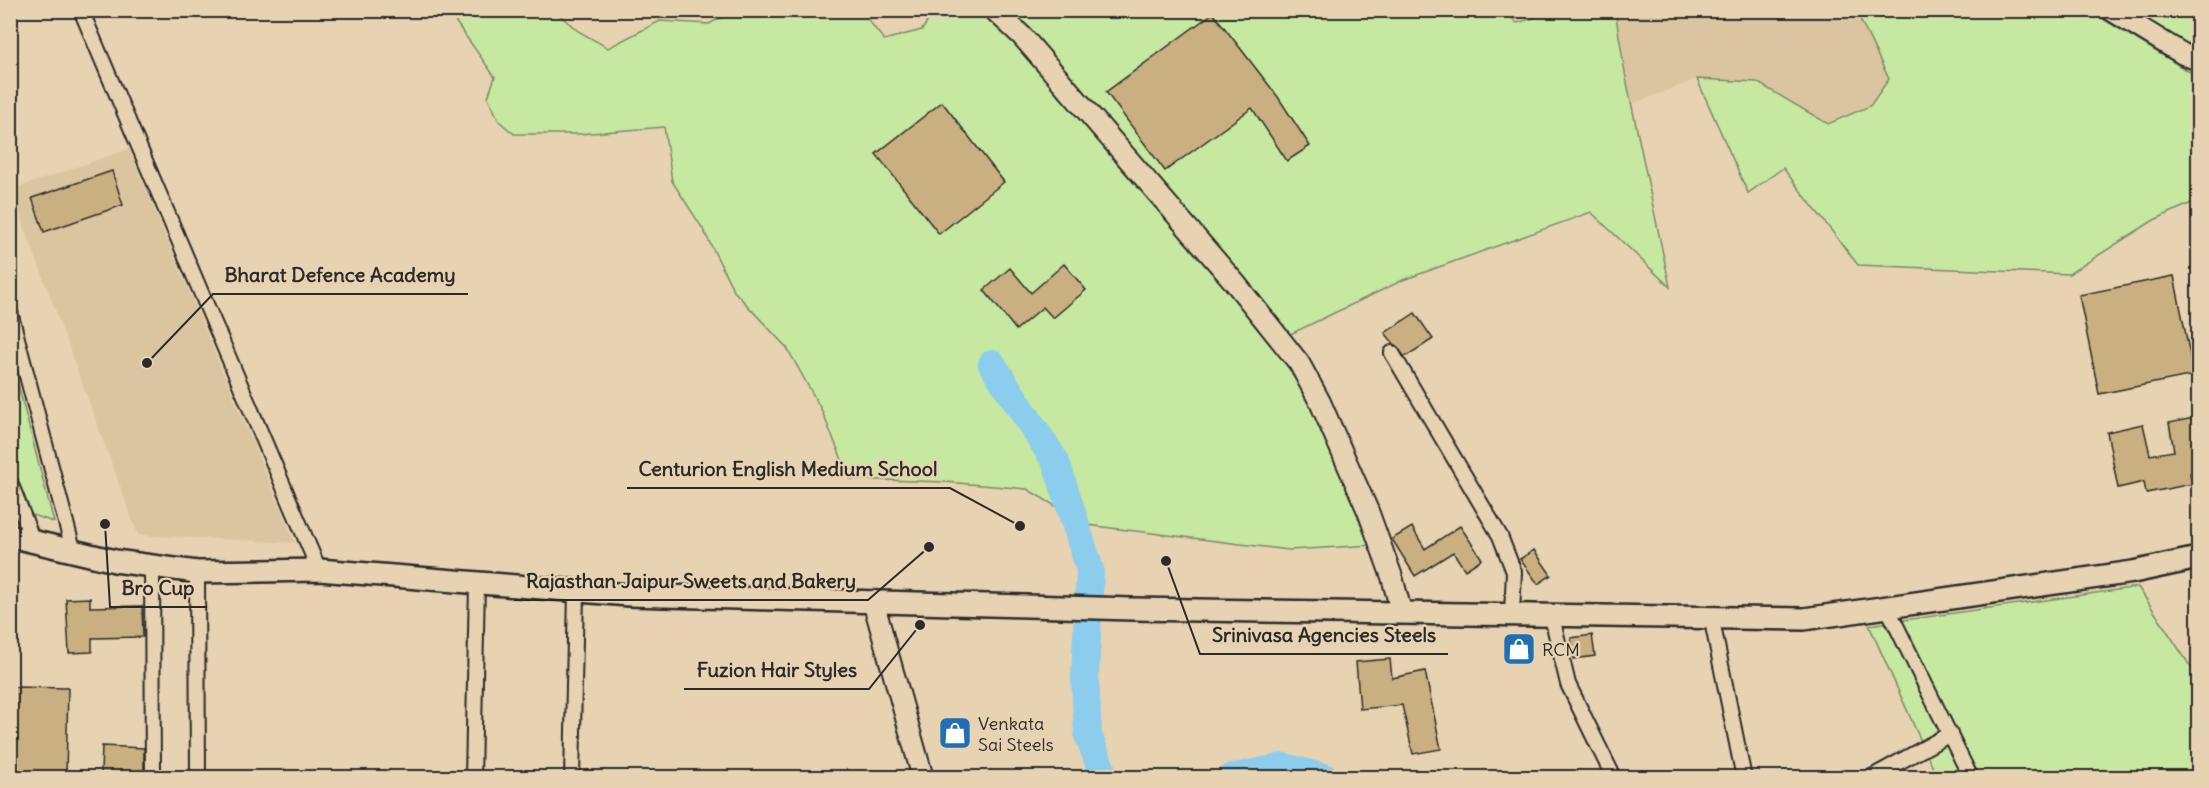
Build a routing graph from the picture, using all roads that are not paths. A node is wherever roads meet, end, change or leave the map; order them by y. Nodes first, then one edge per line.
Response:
1 (81, 10) edge
2 (994, 10) edge
3 (2111, 10) edge
4 (2199, 60) edge
5 (10, 312) edge
6 (1392, 353) dead end
7 (10, 482) edge
8 (10, 536) edge
9 (33, 541) junction
10 (73, 549) junction
11 (2199, 558) edge
12 (152, 566) junction
13 (319, 570) junction
14 (197, 572) junction
15 (477, 584) junction
16 (576, 593) junction
17 (873, 601) junction
18 (1886, 605) junction
19 (1401, 611) junction
20 (1512, 613) junction
21 (1551, 613) junction
22 (1711, 616) junction
23 (1950, 734) junction
24 (153, 777) edge
25 (198, 777) edge
26 (473, 777) edge
27 (572, 777) edge
28 (923, 777) edge
29 (1614, 777) edge
30 (1744, 777) edge
31 (1870, 777) edge
32 (1971, 777) edge

1 - 13 street
2 - 19 street
3 - 4 street
5 - 10 street
6 - 20 street
7 - 9 street
8 - 9 main road
9 - 10 main road
10 - 12 main road
11 - 18 main road
12 - 14 main road
12 - 24 street
13 - 14 main road
13 - 15 main road
14 - 25 street
15 - 16 main road
15 - 26 street
16 - 17 main road
16 - 27 street
17 - 19 main road
17 - 28 street
18 - 22 main road
18 - 23 street
19 - 20 main road
20 - 21 main road
21 - 22 main road
21 - 29 street
22 - 30 street
23 - 31 street
23 - 32 street

